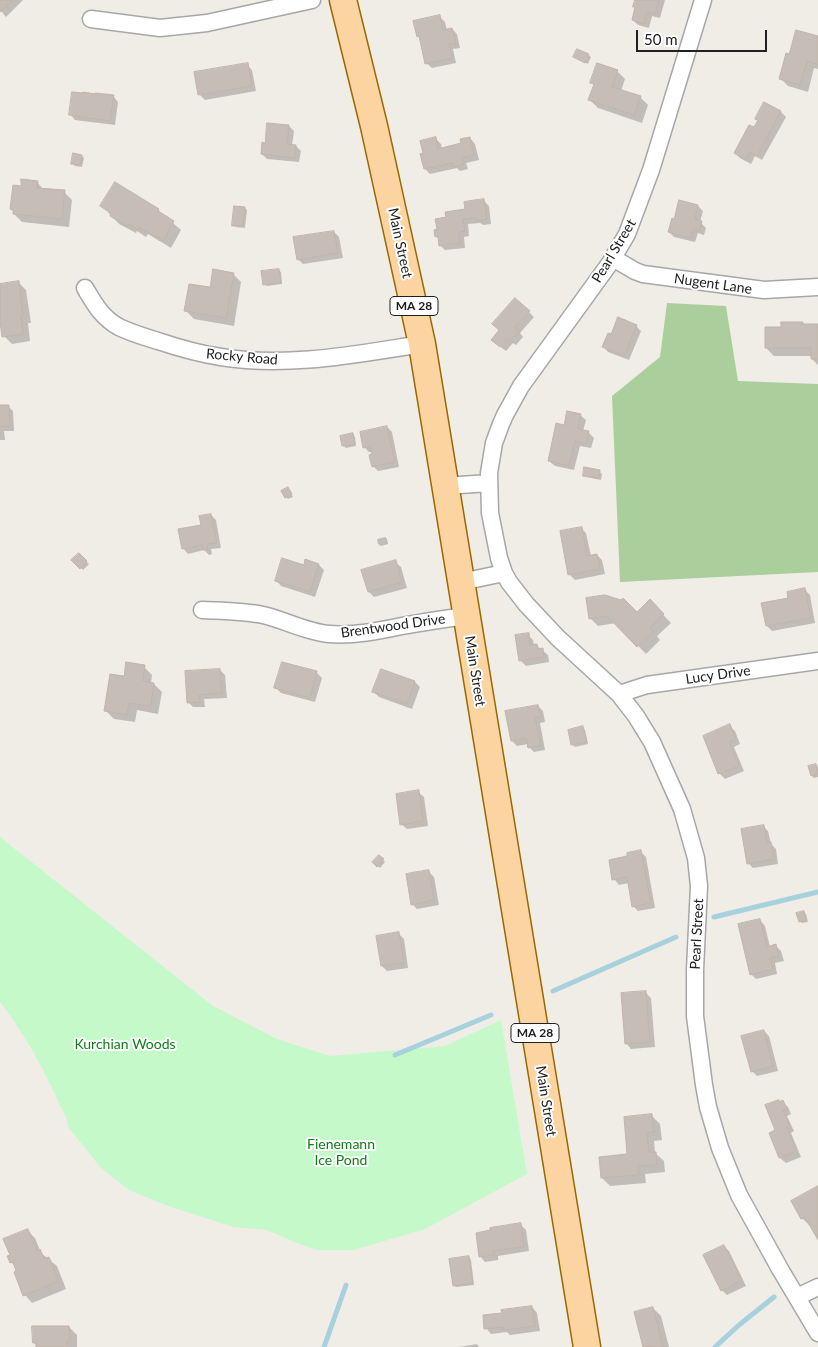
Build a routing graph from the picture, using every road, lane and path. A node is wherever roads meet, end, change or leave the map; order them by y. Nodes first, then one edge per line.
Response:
1 (312, 0) edge
2 (343, 0) edge
3 (703, 0) edge
4 (91, 19) dead end
5 (613, 258) junction
6 (818, 287) edge
7 (84, 288) dead end
8 (422, 344) junction
9 (488, 483) junction
10 (445, 486) junction
11 (504, 573) junction
12 (461, 582) junction
13 (202, 610) dead end
14 (466, 616) junction
15 (818, 661) edge
16 (619, 694) junction
17 (818, 1287) edge
18 (797, 1297) junction
19 (818, 1333) edge
20 (587, 1347) edge

1 - 4 street
2 - 8 main road, Main Street / MA 28
3 - 5 street, Pearl Street
5 - 6 street, Nugent Lane
5 - 9 street, Pearl Street
7 - 8 street, Rocky Road
8 - 10 main road, Main Street / MA 28
9 - 10 street
9 - 11 street, Pearl Street
10 - 12 main road, Main Street / MA 28
11 - 12 street
11 - 16 street, Pearl Street
12 - 14 main road, Main Street / MA 28
13 - 14 street, Brentwood Drive
14 - 20 main road, Main Street / MA 28
15 - 16 street, Lucy Drive
16 - 18 street, Pearl Street
17 - 18 street
18 - 19 street, Pearl Street

